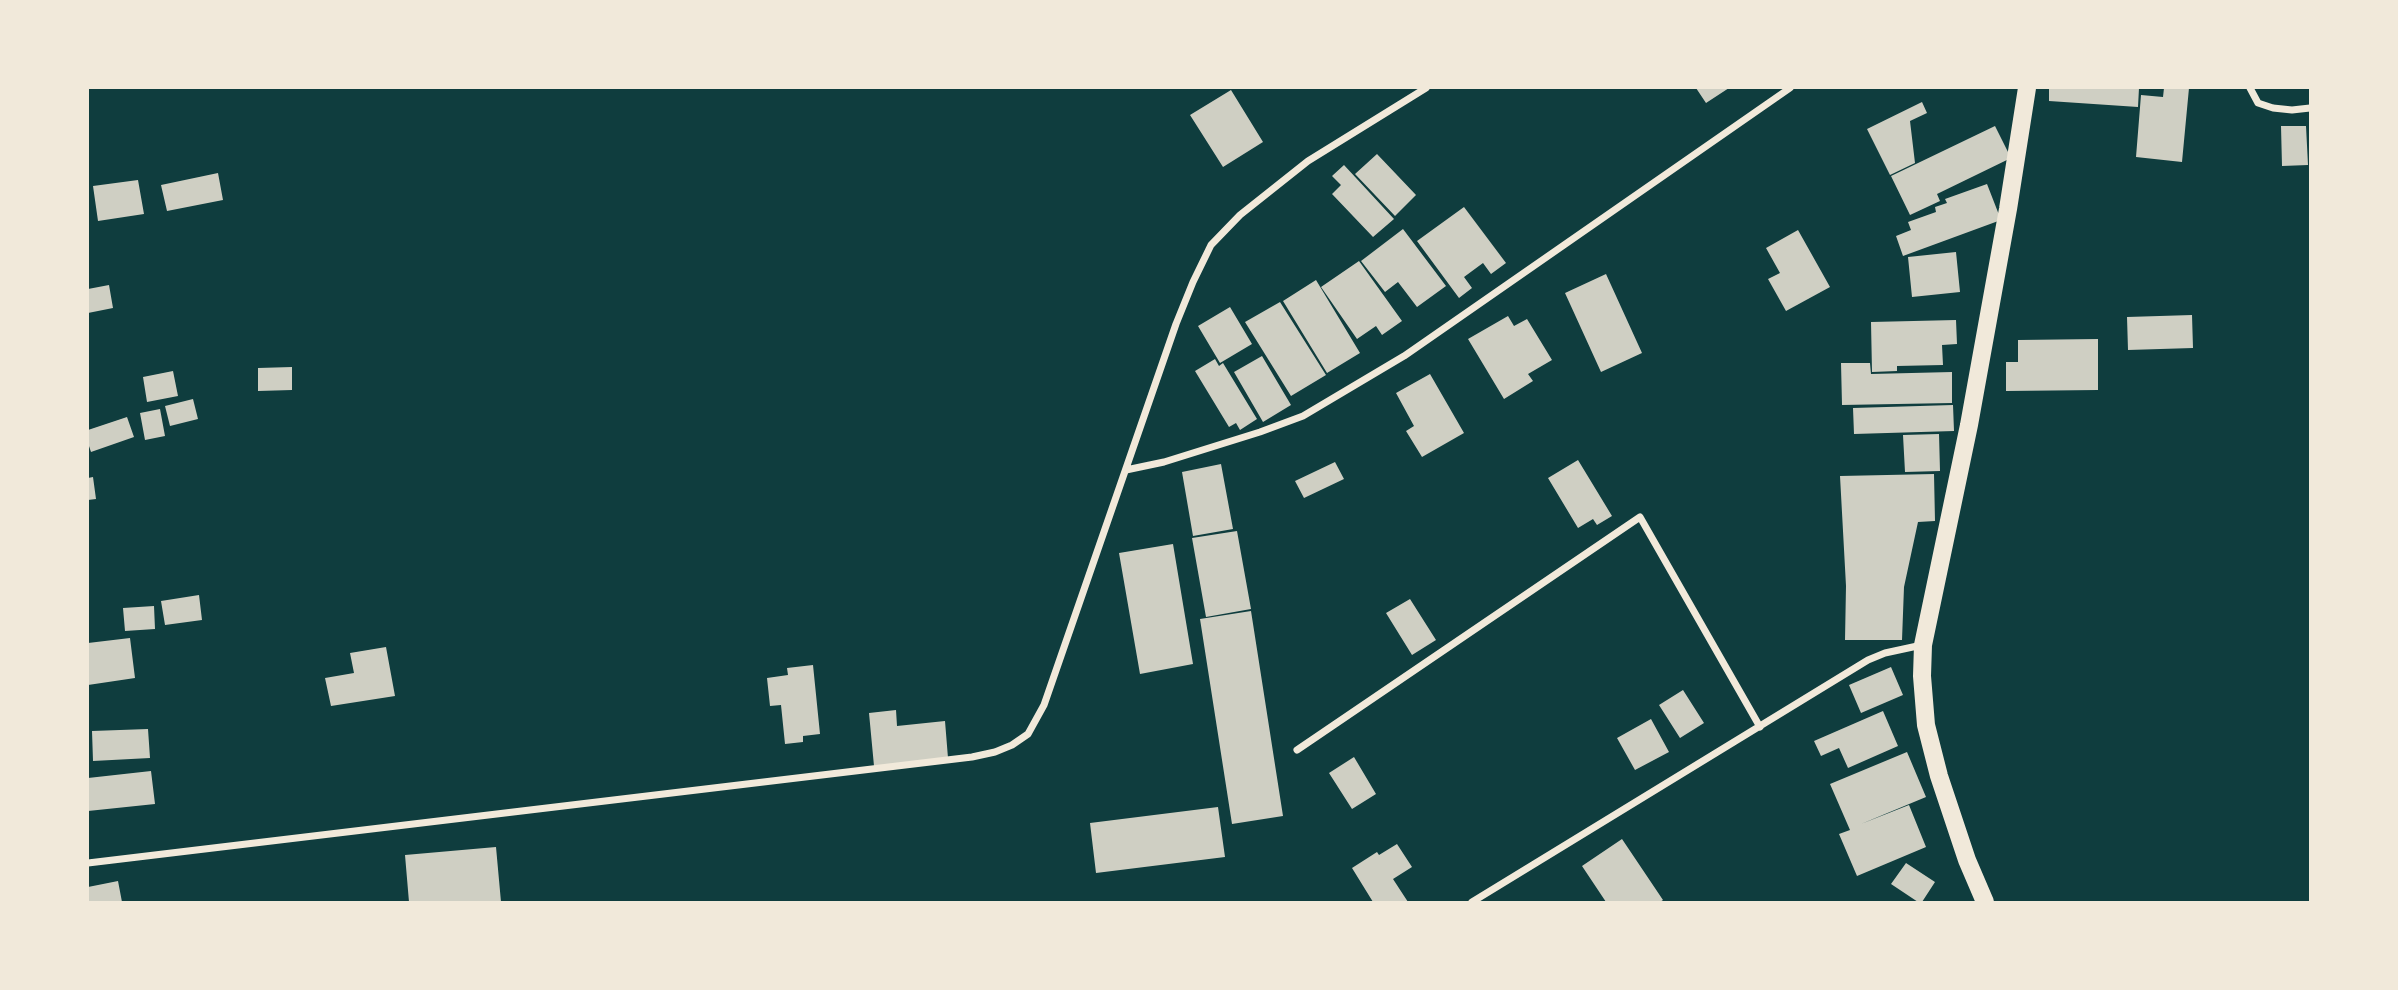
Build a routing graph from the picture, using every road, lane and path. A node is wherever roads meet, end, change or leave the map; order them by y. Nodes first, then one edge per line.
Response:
1 (1426, 88) edge
2 (1790, 88) edge
3 (2027, 88) edge
4 (2250, 88) edge
5 (2311, 108) edge
6 (1126, 470) junction
7 (1923, 645) junction
8 (1760, 727) junction
9 (1297, 750) dead end
10 (88, 863) edge
11 (1472, 902) edge
12 (1985, 902) edge

1 - 6 street
2 - 6 street
3 - 7 main road
4 - 5 street
6 - 10 street
7 - 8 street
7 - 12 main road
8 - 9 street
8 - 11 street

